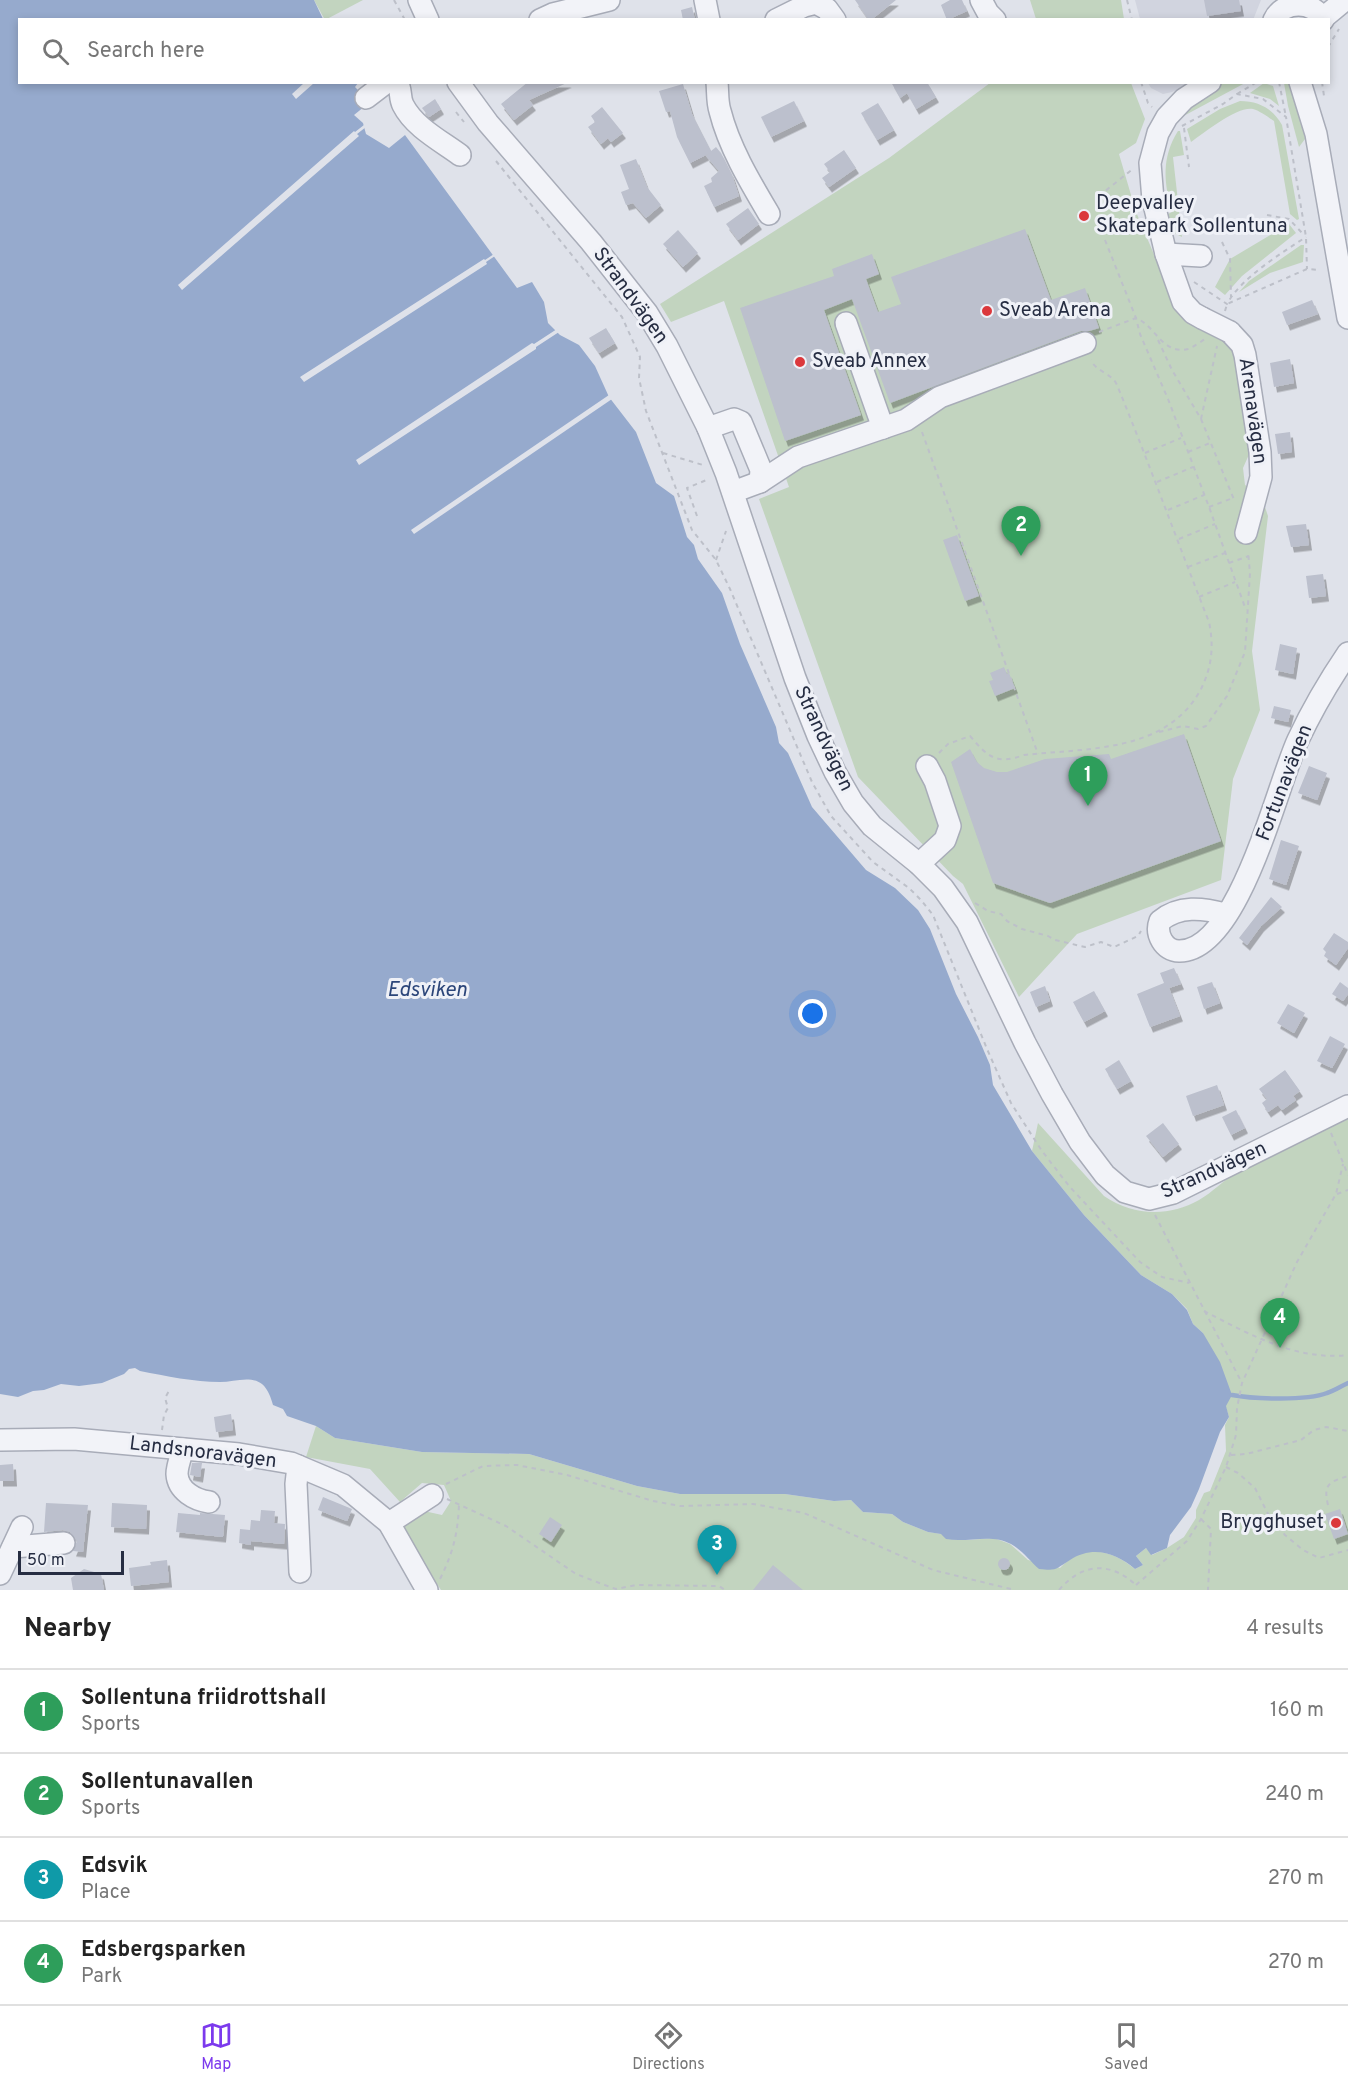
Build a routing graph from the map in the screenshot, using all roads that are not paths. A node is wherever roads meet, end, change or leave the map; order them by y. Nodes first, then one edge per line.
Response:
1 (419, 0) edge
2 (609, 0) edge
3 (705, 0) edge
4 (981, 0) edge
5 (1345, 0) edge
6 (1277, 10) edge
7 (1317, 10) edge
8 (427, 18) edge
9 (544, 18) edge
10 (709, 18) edge
11 (780, 18) edge
12 (834, 18) edge
13 (993, 18) edge
14 (384, 84) edge
15 (399, 84) edge
16 (459, 84) edge
17 (717, 84) edge
18 (1207, 84) edge
19 (1301, 84) edge
20 (1315, 84) edge
21 (366, 98) dead end
22 (1316, 134) junction
23 (460, 155) dead end
24 (769, 214) dead end
25 (1166, 254) junction
26 (1201, 256) dead end
27 (1348, 318) edge
28 (846, 323) dead end
29 (1091, 339) road end
30 (708, 428) junction
31 (883, 428) junction
32 (760, 482) junction
33 (732, 492) junction
34 (1246, 533) road end
35 (1348, 653) edge
36 (927, 766) road end
37 (919, 864) junction
38 (1226, 914) junction
39 (1348, 1106) edge
40 (0, 1440) edge
41 (183, 1449) junction
42 (298, 1466) junction
43 (432, 1495) road end
44 (209, 1502) dead end
45 (389, 1523) junction
46 (22, 1527) dead end
47 (64, 1543) dead end
48 (13, 1547) junction
49 (300, 1572) dead end
50 (0, 1574) edge
51 (431, 1588) edge

1 - 8 street
2 - 9 street
3 - 10 street
4 - 13 street
5 - 7 street
6 - 7 street
11 - 12 street
14 - 21 street
15 - 23 street
16 - 30 street, Strandvägen
17 - 24 street
18 - 25 street, Arenavägen
19 - 22 street
20 - 22 street
22 - 27 street
25 - 26 street
25 - 34 street, Arenavägen, bridge
28 - 31 street
29 - 31 street
30 - 32 street
30 - 33 street, Strandvägen
31 - 32 street
32 - 33 street
33 - 37 street, Strandvägen
35 - 38 street, Fortunavägen
36 - 37 street
37 - 39 street, Strandvägen
38 - 38 street, Fortunavägen
40 - 41 street, Landsnoravägen
41 - 42 street, Landsnoravägen
41 - 44 street
42 - 45 street, Landsnoravägen
42 - 49 street
43 - 45 street
45 - 51 street, Landsnoravägen
46 - 48 street
47 - 48 street
48 - 50 street

